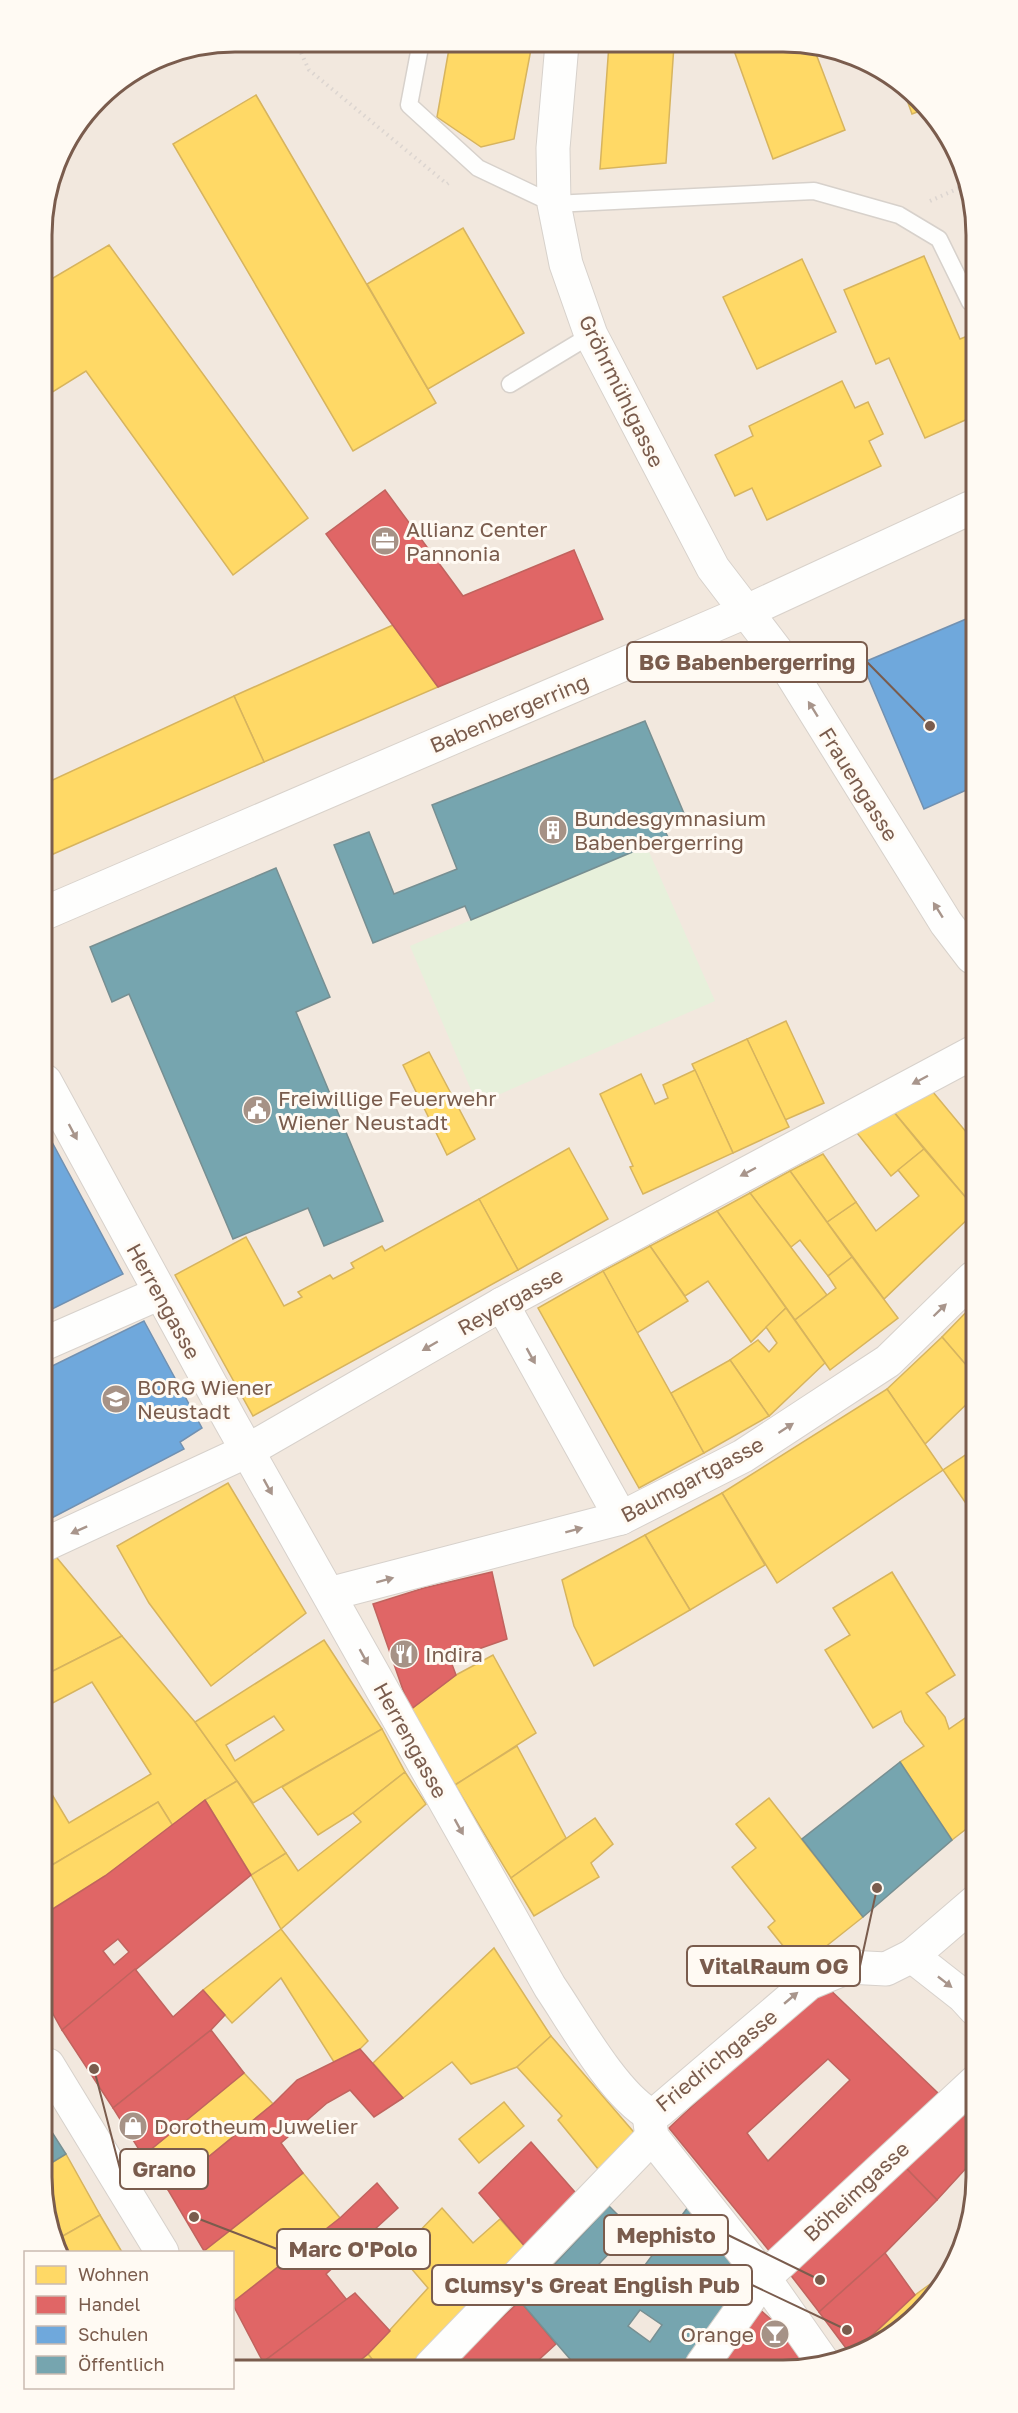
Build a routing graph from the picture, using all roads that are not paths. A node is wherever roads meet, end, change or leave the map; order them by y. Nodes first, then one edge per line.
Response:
1 (561, 52) edge
2 (419, 53) edge
3 (554, 204) junction
4 (966, 294) edge
5 (591, 335) junction
6 (510, 384) dead end
7 (966, 510) edge
8 (745, 612) junction
9 (53, 910) edge
10 (966, 949) edge
11 (966, 1056) edge
12 (53, 1096) edge
13 (965, 1285) edge
14 (160, 1293) junction
15 (502, 1305) junction
16 (53, 1340) edge
17 (248, 1451) junction
18 (621, 1518) junction
19 (53, 1541) edge
20 (328, 1594) junction
21 (965, 1910) edge
22 (912, 1956) junction
23 (965, 1998) edge
24 (53, 2073) edge
25 (965, 2091) edge
26 (651, 2125) junction
27 (161, 2251) edge
28 (764, 2277) junction
29 (819, 2356) edge
30 (436, 2360) edge
31 (706, 2360) edge

1 - 3 street, Gröhrmühlgasse
2 - 3 lane
3 - 4 lane
3 - 5 street, Gröhrmühlgasse
5 - 6 lane
5 - 8 street, Gröhrmühlgasse
7 - 8 street, Babenbergerring
8 - 9 street, Babenbergerring
10 -> 8 street, Frauengasse
11 -> 15 street, Reyergasse
12 -> 14 street, Herrengasse
18 -> 13 street, Baumgartgasse
14 - 16 street
14 - 17 street, Herrengasse
15 -> 17 street, Reyergasse
15 -> 18 street
17 -> 19 street, Reyergasse
17 -> 20 street, Herrengasse
20 -> 18 street, Baumgartgasse
20 -> 26 street, Herrengasse
21 - 22 street, Friedrichgasse
22 -> 23 street
26 -> 22 street, Friedrichgasse
24 - 27 street
25 - 28 street, Böheimgasse
26 - 28 street, Herrengasse
26 - 30 street, Friedrichgasse
28 - 29 street, Herrengasse
28 - 31 street, Böheimgasse

